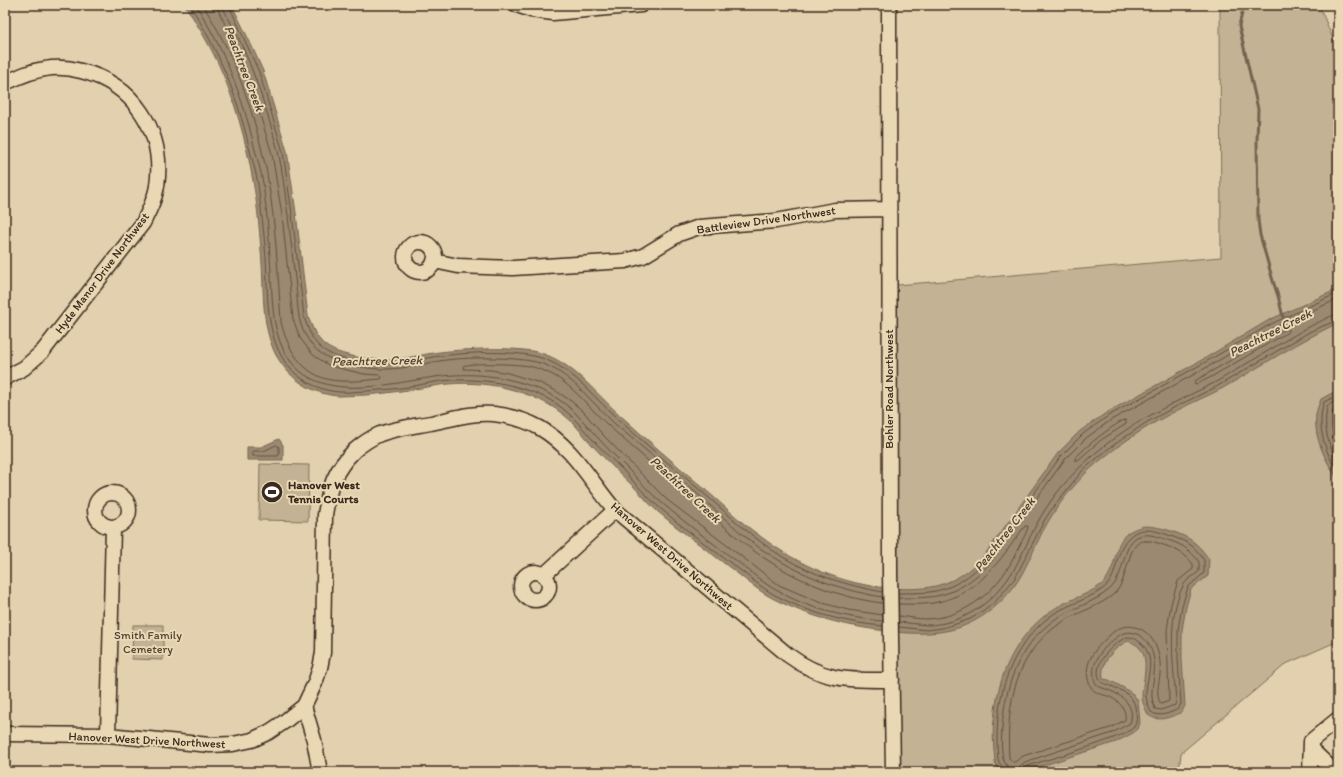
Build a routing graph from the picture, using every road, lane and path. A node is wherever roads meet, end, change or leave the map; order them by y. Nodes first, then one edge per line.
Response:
1 (517, 5) edge
2 (641, 5) edge
3 (888, 5) edge
4 (5, 83) edge
5 (889, 209) junction
6 (434, 261) dead end
7 (5, 378) edge
8 (615, 510) junction
9 (113, 528) dead end
10 (544, 576) dead end
11 (892, 680) junction
12 (304, 706) junction
13 (1338, 719) edge
14 (5, 734) edge
15 (108, 735) junction
16 (1311, 749) junction
17 (320, 772) edge
18 (893, 772) edge
19 (1310, 772) edge
20 (1335, 772) edge

1 - 2 street
3 - 5 street, Bohler Road Northwest
4 - 7 street, Hyde Manor Drive Northwest
5 - 6 street, Battleview Drive Northwest
5 - 11 street, Bohler Road Northwest
8 - 10 street
8 - 11 street, Hanover West Drive Northwest
8 - 12 street, Hanover West Drive Northwest
9 - 15 street
11 - 18 street, Bohler Road Northwest
12 - 15 street, Hanover West Drive Northwest
12 - 17 street
13 - 16 street
14 - 15 street, Hanover West Drive Northwest
16 - 19 street
16 - 20 street

